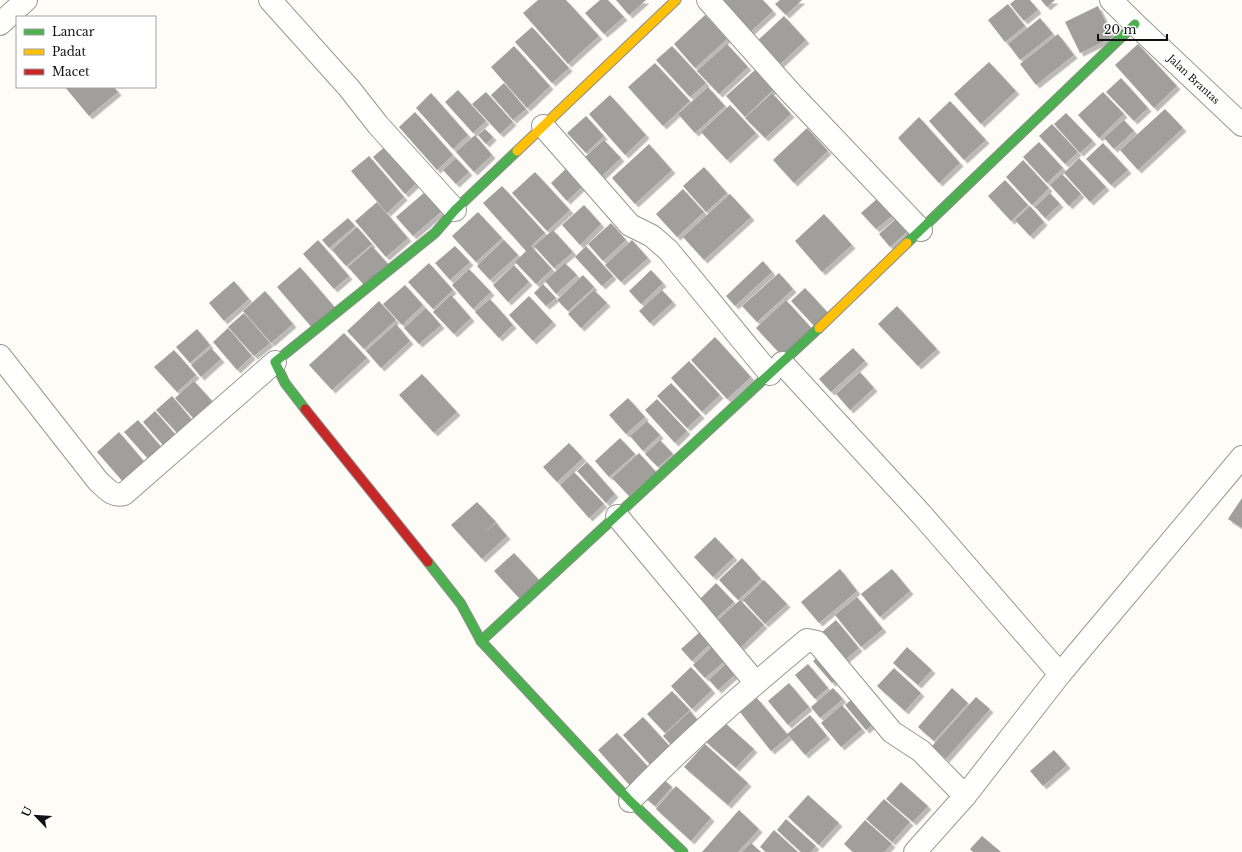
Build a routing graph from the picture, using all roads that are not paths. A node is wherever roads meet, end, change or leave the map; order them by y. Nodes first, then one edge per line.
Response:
1 (26, 0) edge
2 (270, 0) edge
3 (676, 0) edge
4 (708, 0) edge
5 (1112, 0) edge
6 (0, 24) edge
7 (1135, 24) junction
8 (1242, 125) edge
9 (543, 126) junction
10 (455, 210) junction
11 (921, 230) junction
12 (0, 356) edge
13 (275, 362) junction
14 (776, 368) junction
15 (1242, 457) edge
16 (617, 516) junction
17 (481, 642) junction
18 (1060, 674) junction
19 (756, 683) junction
20 (965, 796) junction
21 (630, 801) junction
22 (683, 852) edge
23 (915, 852) edge

1 - 6 street
2 - 10 street
3 - 9 street
4 - 11 street
5 - 7 street, Jalan Brantas
7 - 8 street, Jalan Brantas
7 - 11 street
9 - 10 street
9 - 14 street
10 - 13 street
11 - 14 street
12 - 13 street
13 - 17 street
14 - 16 street
14 - 18 street
15 - 18 street
16 - 17 street
16 - 19 street
17 - 21 street
18 - 20 street
19 - 20 street
19 - 21 street
20 - 23 street
21 - 22 street

